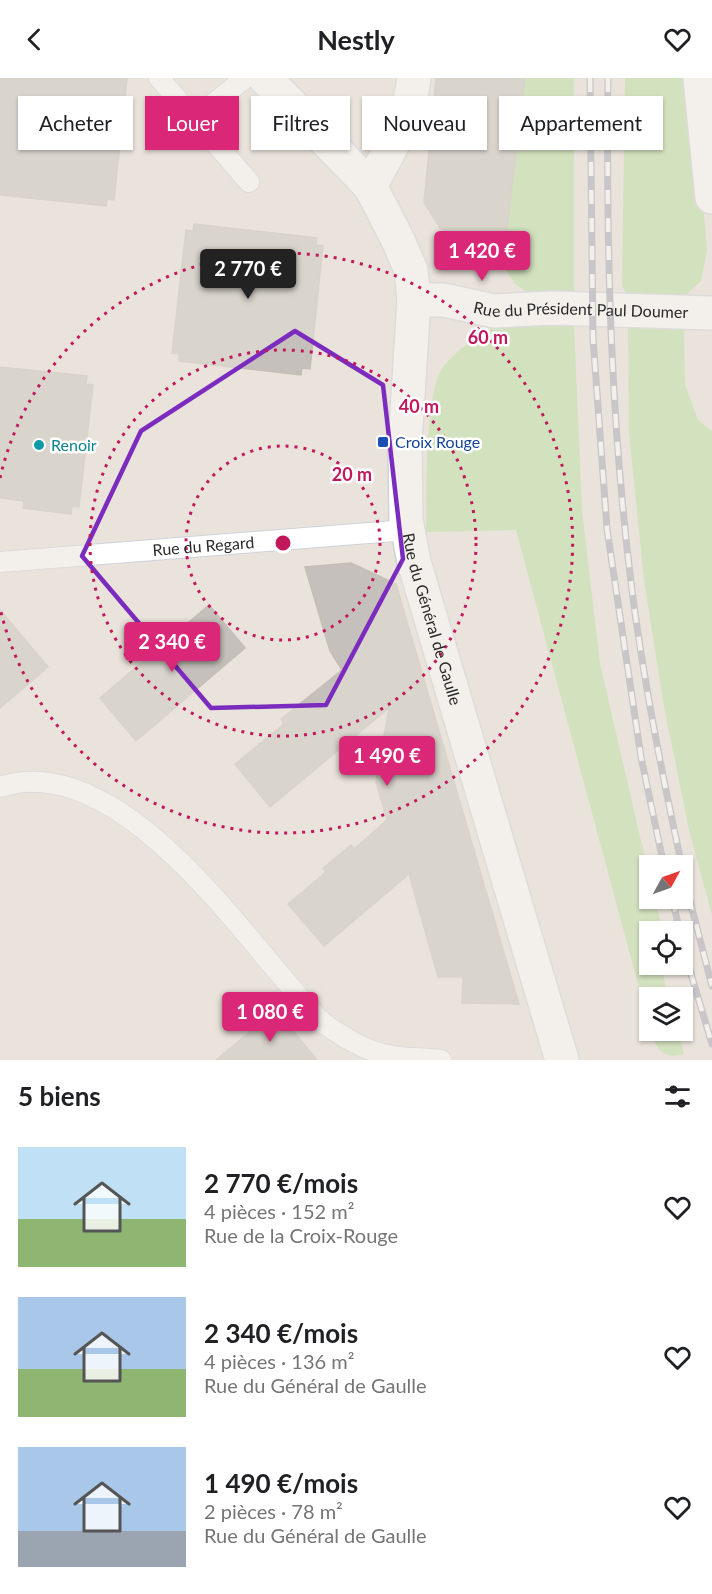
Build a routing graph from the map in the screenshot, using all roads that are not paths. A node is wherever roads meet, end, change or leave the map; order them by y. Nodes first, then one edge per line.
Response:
1 (159, 78) edge
2 (244, 78) edge
3 (265, 78) edge
4 (414, 78) edge
5 (700, 78) edge
6 (175, 96) edge
7 (222, 96) edge
8 (222, 150) edge
9 (249, 182) dead end
10 (370, 186) junction
11 (712, 197) edge
12 (414, 300) junction
13 (712, 314) edge
14 (407, 530) junction
15 (0, 562) edge
16 (0, 787) edge
17 (441, 1060) edge
18 (562, 1060) edge

1 - 6 lane
2 - 7 lane
3 - 10 street, Rue du Général de Gaulle
4 - 10 street
5 - 11 street
8 - 9 lane
10 - 12 street, Rue du Général de Gaulle
12 - 13 street, Rue du Président Paul Doumer
12 - 14 street, Rue du Général de Gaulle
14 - 15 lane, Rue du Regard
14 - 18 street, Rue du Général de Gaulle
16 - 17 lane

